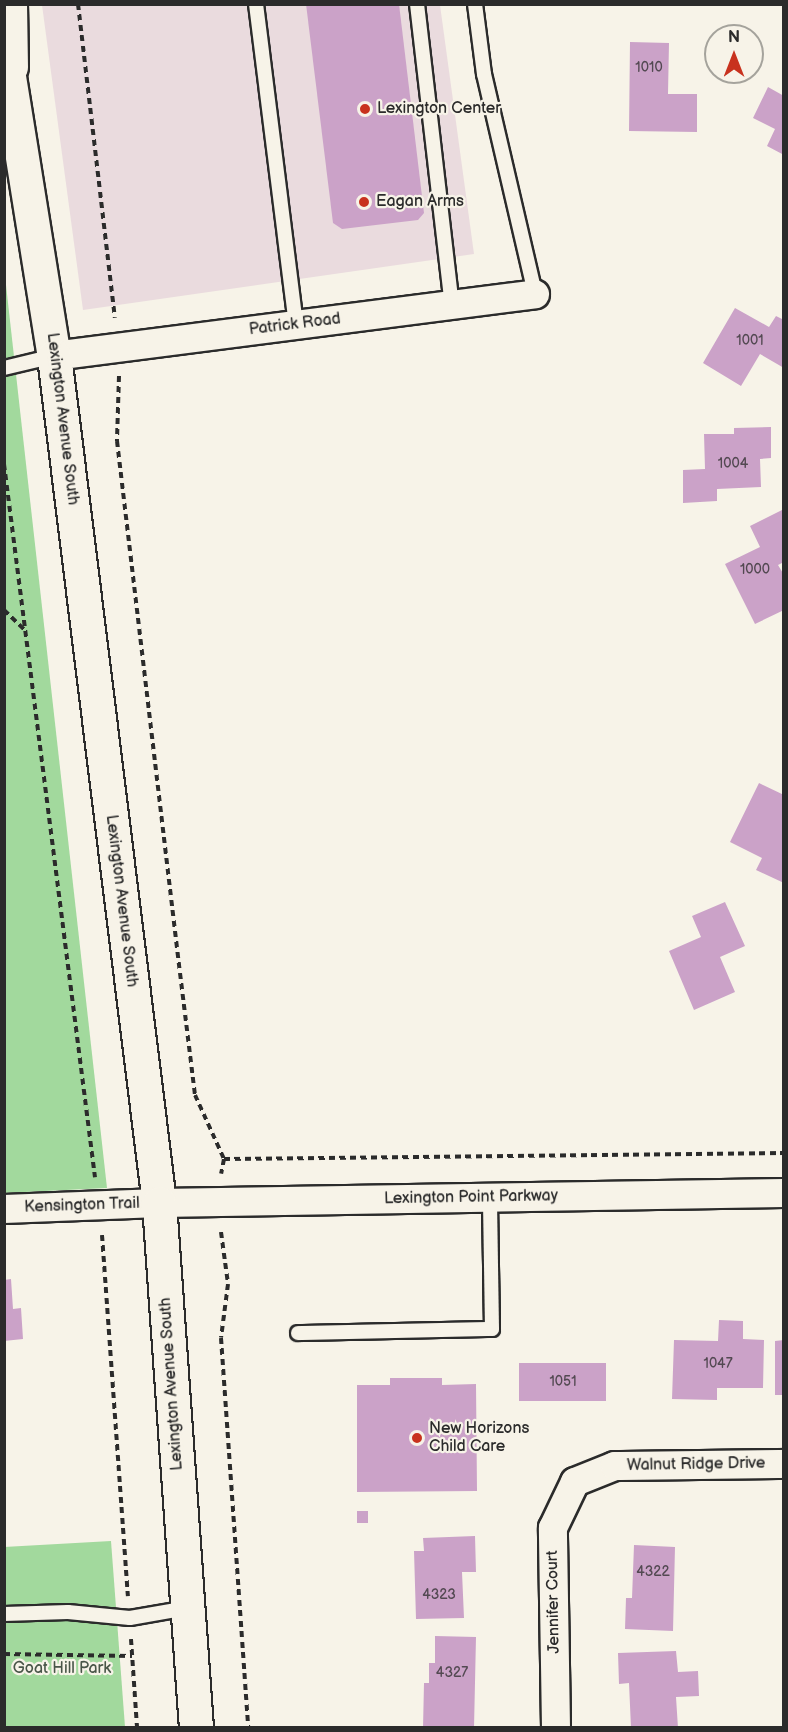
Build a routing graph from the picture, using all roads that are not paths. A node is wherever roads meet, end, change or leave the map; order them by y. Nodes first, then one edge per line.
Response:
1 (10, 4) edge
2 (256, 4) edge
3 (417, 4) edge
4 (475, 4) edge
5 (4, 45) edge
6 (11, 78) junction
7 (535, 294) joint
8 (452, 305) junction
9 (296, 325) junction
10 (54, 356) junction
11 (4, 368) edge
12 (783, 1193) edge
13 (490, 1198) junction
14 (159, 1203) junction
15 (4, 1209) edge
16 (298, 1334) dead end
17 (783, 1464) edge
18 (575, 1482) joint
19 (188, 1608) junction
20 (4, 1614) edge
21 (196, 1728) edge
22 (556, 1728) edge

1 - 6 street, Lexington Avenue South
2 - 9 lane
3 - 8 lane
4 - 7 lane
5 - 6 street, Lexington Avenue South
6 - 10 street, Lexington Avenue South
7 - 8 street, Patrick Road
8 - 9 street, Patrick Road
9 - 10 street, Patrick Road
10 - 11 lane
10 - 14 street, Lexington Avenue South
12 - 13 street, Lexington Point Parkway
13 - 14 street, Lexington Point Parkway
13 - 16 lane
14 - 15 street, Kensington Trail
14 - 19 street, Lexington Avenue South
17 - 18 street, Walnut Ridge Drive
18 - 22 street, Jennifer Court
19 - 20 lane
19 - 21 street, Lexington Avenue South

